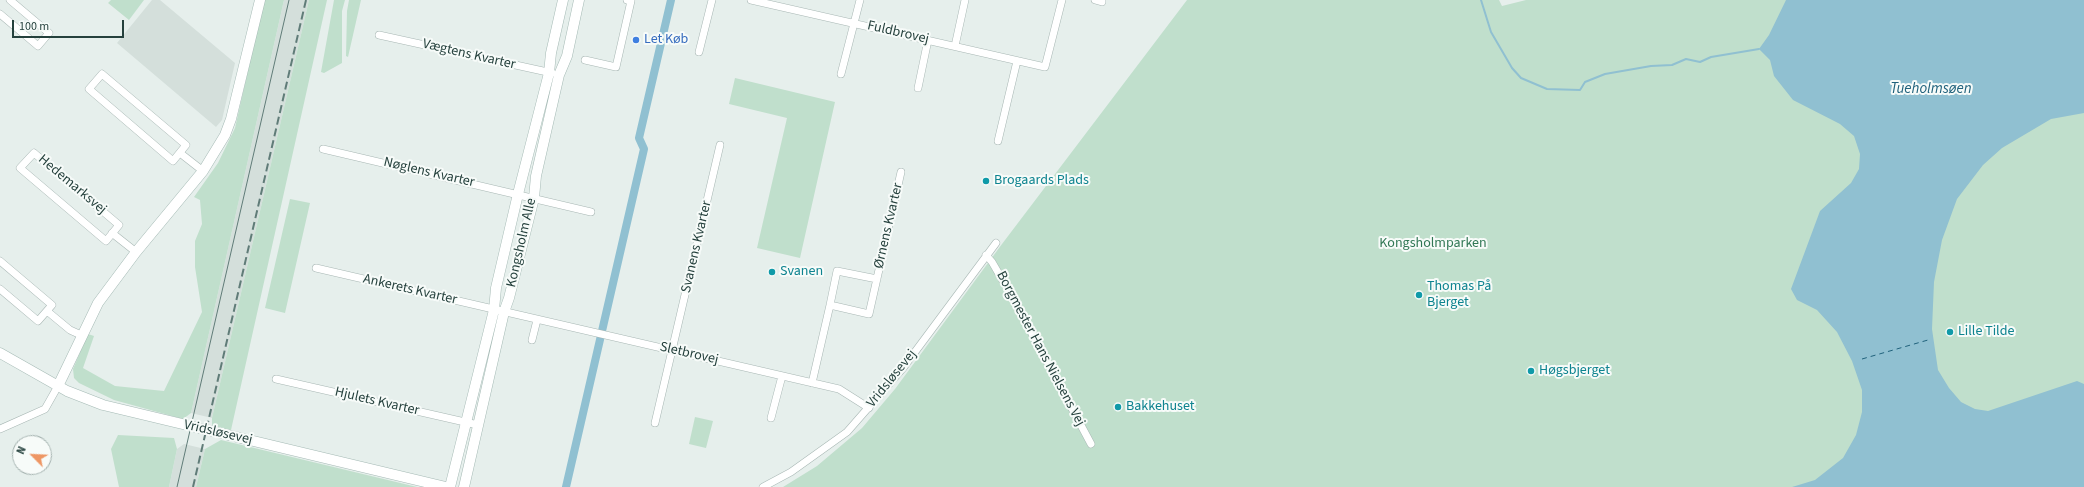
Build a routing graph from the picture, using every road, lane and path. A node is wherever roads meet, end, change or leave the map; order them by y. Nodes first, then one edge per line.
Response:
1 (10, 0) edge
2 (260, 0) edge
3 (563, 0) edge
4 (579, 0) edge
5 (627, 0) edge
6 (712, 0) edge
7 (751, 0) edge
8 (860, 0) edge
9 (965, 0) edge
10 (1062, 0) edge
11 (1095, 0) edge
12 (1102, 0) edge
13 (0, 14) edge
14 (854, 24) junction
15 (378, 35) dead end
16 (928, 40) junction
17 (955, 46) junction
18 (699, 52) dead end
19 (585, 60) dead end
20 (1017, 61) junction
21 (554, 74) junction
22 (841, 74) dead end
23 (918, 88) dead end
24 (998, 141) dead end
25 (720, 145) dead end
26 (323, 149) dead end
27 (180, 153) junction
28 (203, 171) junction
29 (901, 172) dead end
30 (518, 194) junction
31 (534, 198) junction
32 (591, 212) dead end
33 (112, 233) junction
34 (996, 243) dead end
35 (136, 252) junction
36 (986, 255) junction
37 (0, 262) edge
38 (316, 268) dead end
39 (877, 279) junction
40 (0, 289) edge
41 (830, 305) junction
42 (494, 310) junction
43 (46, 311) junction
44 (504, 312) junction
45 (537, 320) junction
46 (81, 335) junction
47 (532, 340) dead end
48 (673, 350) junction
49 (0, 354) edge
50 (782, 376) junction
51 (276, 379) dead end
52 (812, 383) junction
53 (58, 386) junction
54 (869, 408) junction
55 (772, 418) dead end
56 (467, 422) junction
57 (656, 423) dead end
58 (478, 425) junction
59 (0, 429) edge
60 (1091, 444) dead end
61 (446, 487) edge
62 (450, 487) edge
63 (464, 487) edge
64 (763, 487) edge

1 - 13 street
2 - 28 street
3 - 21 street, Kongsholm Alle
4 - 21 street, Kongsholm Alle
5 - 19 street
6 - 18 street
7 - 14 street, Fuldbrovej
8 - 14 street
9 - 17 street
10 - 20 street, Fuldbrovej
11 - 12 street
14 - 16 street, Fuldbrovej
14 - 22 street
15 - 21 street, Vægtens Kvarter
16 - 17 street, Fuldbrovej
16 - 23 street
17 - 20 street, Fuldbrovej
20 - 24 street
21 - 30 street, Kongsholm Alle
21 - 31 street, Kongsholm Alle
25 - 48 street, Svanens Kvarter
26 - 30 street, Nøglens Kvarter
27 - 27 street
27 - 28 street
28 - 35 street
29 - 39 street, Ørnens Kvarter
30 - 31 street, Nøglens Kvarter
30 - 42 street, Kongsholm Alle
31 - 32 street, Nøglens Kvarter
31 - 44 street, Kongsholm Alle
33 - 33 street, Hedemarksvej
33 - 35 street, Hedemarksvej
34 - 36 street, Vridsløsevej
35 - 46 street
36 - 54 street, Vridsløsevej
36 - 60 street, Borgmester Hans Nielsens Vej
37 - 43 street
38 - 42 street, Ankerets Kvarter
39 - 41 street, Ørnens Kvarter
39 - 41 street, Ørnens Kvarter
40 - 43 street
41 - 52 street, Ørnens Kvarter
42 - 44 street, Ankerets Kvarter
42 - 56 street, Kongsholm Alle
43 - 46 street
44 - 45 street, Sletbrovej
44 - 58 street, Kongsholm Alle
45 - 47 street
45 - 48 street, Sletbrovej
46 - 53 street
48 - 50 street, Sletbrovej
48 - 57 street, Svanens Kvarter
49 - 53 street, Vridsløsevej
50 - 52 street, Sletbrovej
50 - 55 street
51 - 56 street, Hjulets Kvarter
52 - 54 street, Sletbrovej
53 - 59 street
53 - 61 street, Vridsløsevej
54 - 64 street, Vridsløsevej
56 - 58 street, Hjulets Kvarter
56 - 62 street, Kongsholm Alle
58 - 63 street, Kongsholm Alle

